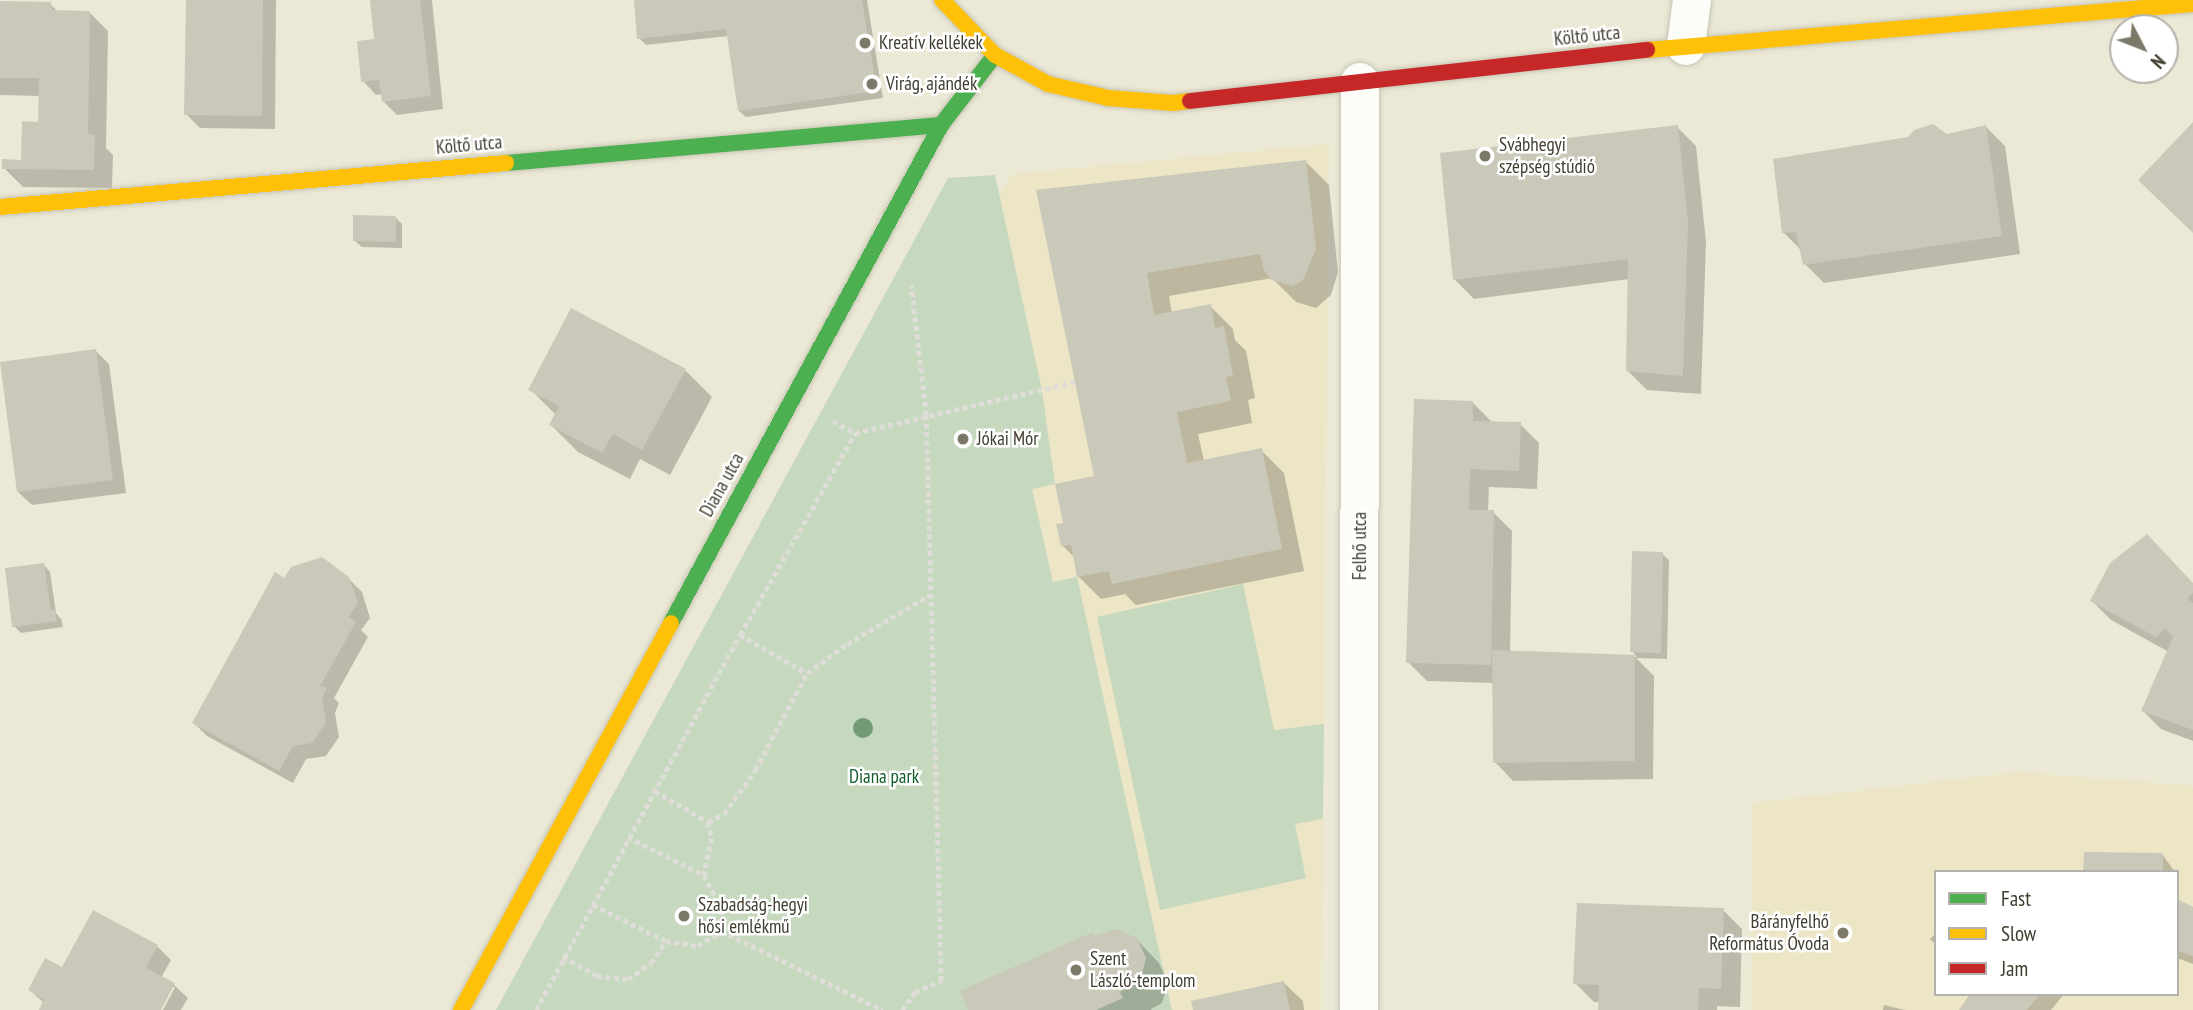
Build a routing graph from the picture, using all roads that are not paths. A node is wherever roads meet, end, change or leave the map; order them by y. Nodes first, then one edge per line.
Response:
1 (942, 0) edge
2 (1692, 0) edge
3 (2193, 4) edge
4 (1686, 46) junction
5 (995, 55) junction
6 (1360, 82) junction
7 (942, 125) junction
8 (0, 207) edge
9 (461, 1010) edge
10 (1359, 1010) edge

1 - 5 street
2 - 4 street
3 - 4 street, Költő utca
4 - 6 street, Költő utca
5 - 6 street, Költő utca
5 - 7 street, Diana utca
6 - 10 street, Felhő utca
7 - 8 street, Költő utca
7 - 9 street, Diana utca

